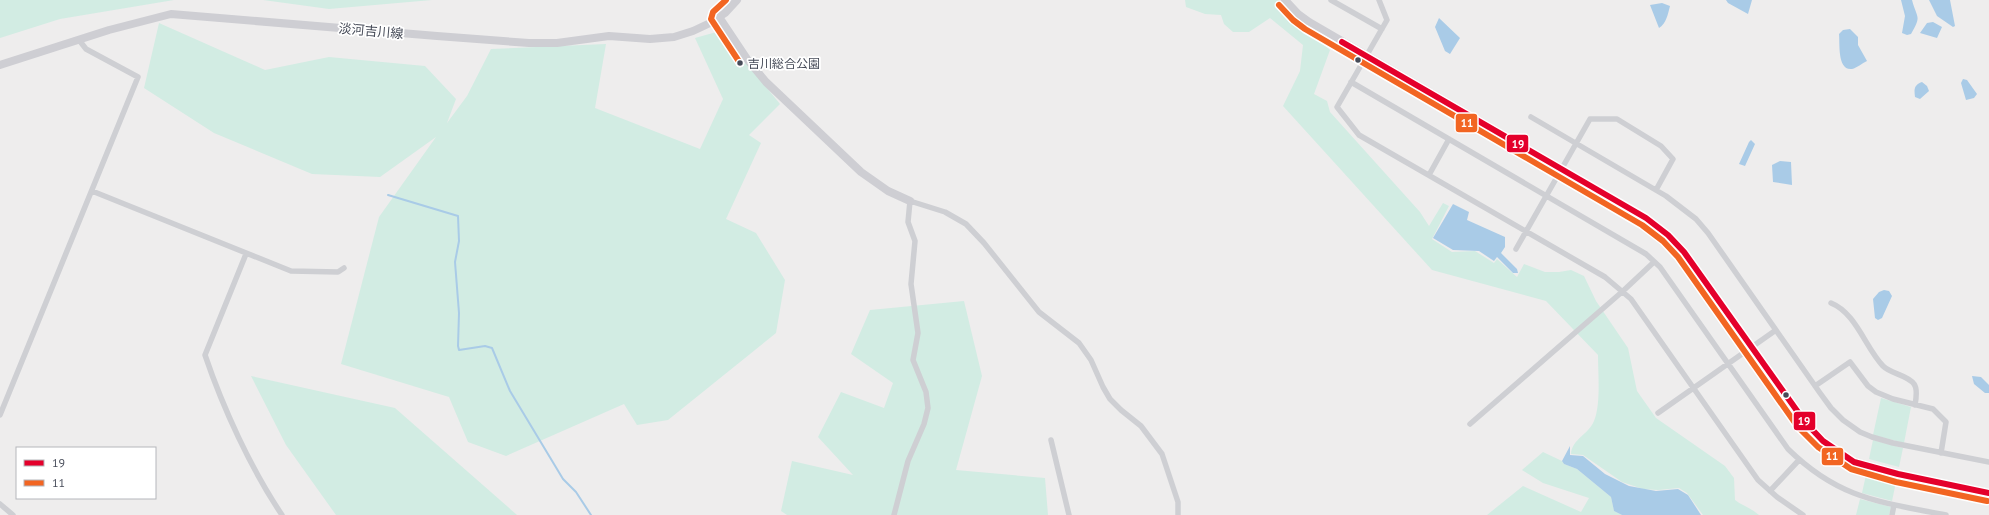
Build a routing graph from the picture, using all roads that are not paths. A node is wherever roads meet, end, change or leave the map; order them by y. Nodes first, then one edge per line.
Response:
1 (737, 0) edge
2 (1286, 0) edge
3 (1331, 0) edge
4 (1379, 0) edge
5 (719, 17) junction
6 (1382, 29) junction
7 (79, 40) junction
8 (1366, 56) junction
9 (0, 65) edge
10 (1351, 82) junction
11 (1531, 117) dead end
12 (1449, 139) junction
13 (1577, 144) junction
14 (1562, 170) junction
15 (1429, 175) junction
16 (1656, 190) junction
17 (92, 191) junction
18 (1547, 196) junction
19 (910, 201) junction
20 (1526, 231) junction
21 (1516, 248) dead end
22 (246, 254) junction
23 (1654, 262) junction
24 (344, 268) dead end
25 (1623, 291) junction
26 (1831, 303) dead end
27 (1776, 330) junction
28 (1752, 347) junction
29 (1727, 365) junction
30 (1815, 386) junction
31 (1693, 389) junction
32 (1915, 405) junction
33 (1658, 413) dead end
34 (0, 415) edge
35 (1470, 424) dead end
36 (1051, 440) dead end
37 (1941, 453) junction
38 (1799, 460) junction
39 (1989, 462) edge
40 (1770, 491) junction
41 (1989, 493) edge
42 (0, 504) edge
43 (1894, 505) junction
44 (13, 515) edge
45 (282, 515) edge
46 (894, 515) edge
47 (1069, 515) edge
48 (1178, 515) edge
49 (1803, 515) edge
50 (1892, 515) edge
51 (1946, 515) edge

1 - 5 street, 淡河吉川線
2 - 8 street
3 - 6 street
4 - 6 street
5 - 7 street, 淡河吉川線
5 - 19 street
6 - 8 street
7 - 9 street, 淡河吉川線
7 - 17 street
8 - 10 street
8 - 14 street
10 - 12 street
10 - 15 street
11 - 13 street
12 - 15 street
12 - 18 street
13 - 14 street
13 - 16 street
13 - 16 street
14 - 18 street
14 - 28 street
15 - 20 street
16 - 27 street
17 - 22 street
17 - 34 street
18 - 20 street
18 - 23 street
19 - 46 street
19 - 48 street
20 - 21 street
20 - 25 street
22 - 24 street
22 - 45 street
23 - 25 street
23 - 29 street
25 - 31 street
25 - 35 street
26 - 32 street
27 - 28 street
27 - 30 street
28 - 29 street
28 - 41 street
29 - 31 street
29 - 38 street
30 - 32 street
30 - 37 street
31 - 33 street
31 - 40 street
32 - 37 street
36 - 47 street
37 - 39 street
38 - 40 street
38 - 43 street
40 - 49 street
42 - 44 street
43 - 50 street
43 - 51 street

